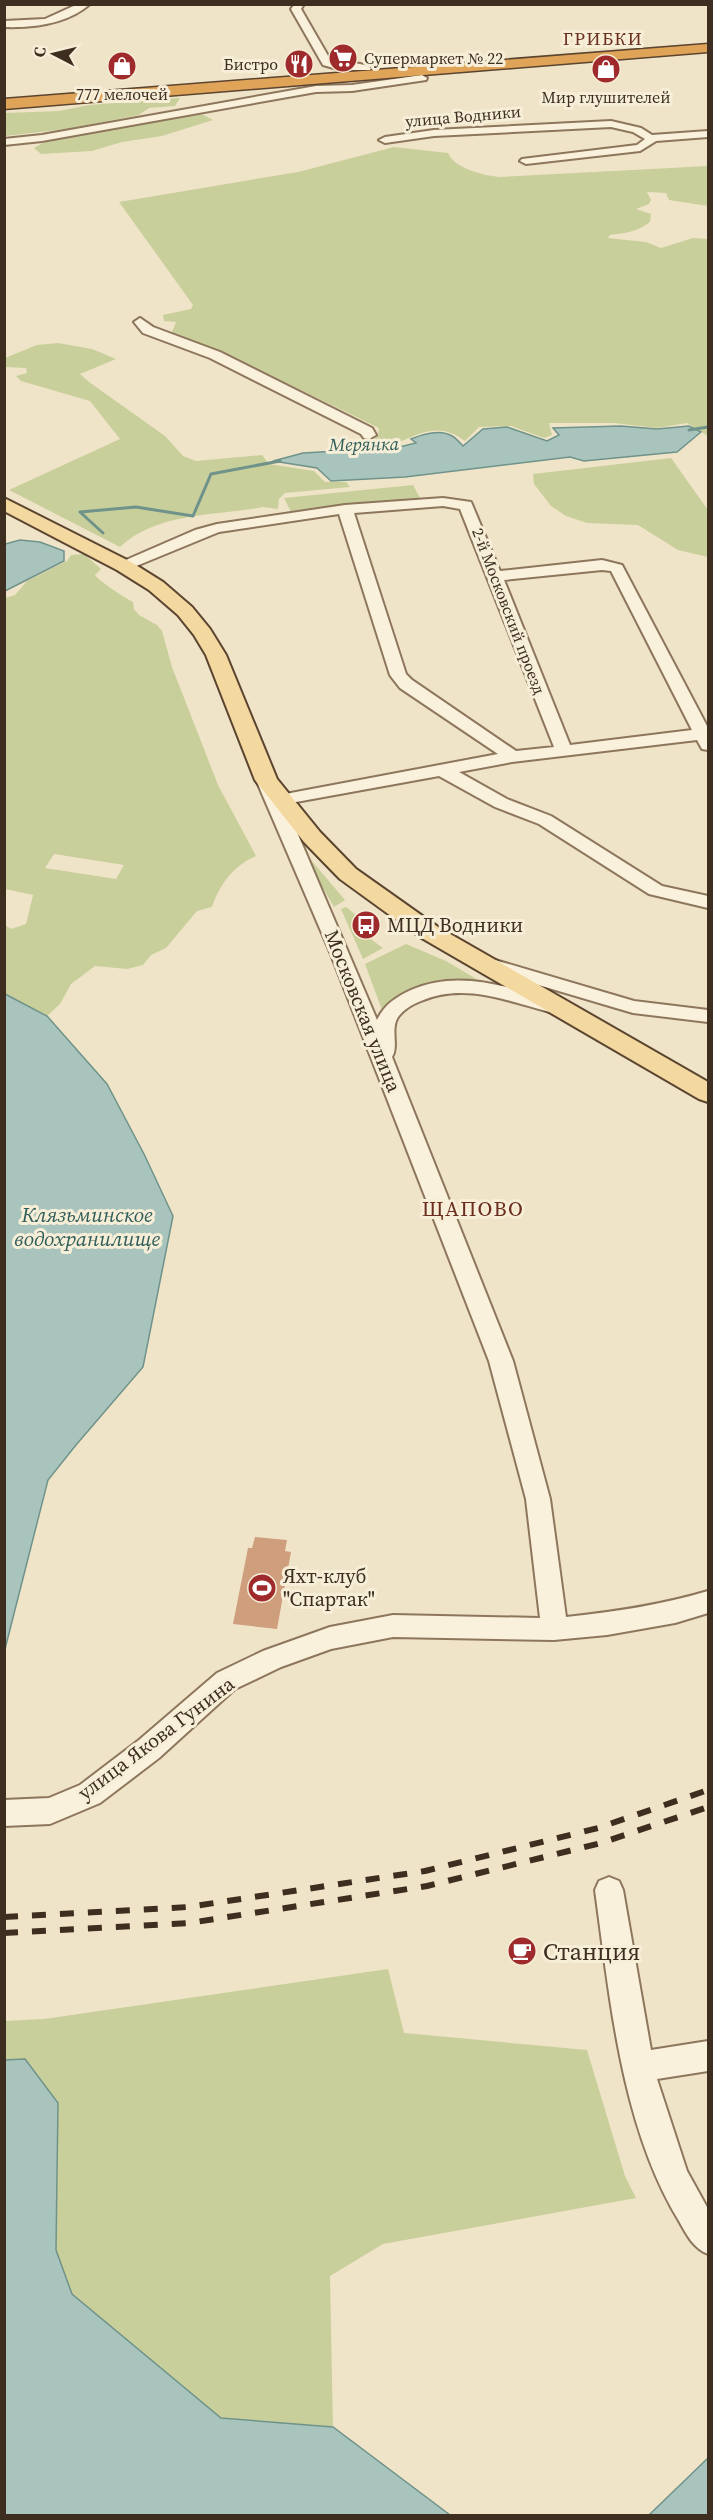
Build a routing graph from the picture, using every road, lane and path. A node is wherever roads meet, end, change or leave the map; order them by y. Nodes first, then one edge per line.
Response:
1 (86, 4) edge
2 (300, 4) edge
3 (4, 24) edge
4 (708, 40) edge
5 (708, 48) edge
6 (327, 63) junction
7 (366, 68) junction
8 (310, 73) junction
9 (422, 78) dead end
10 (4, 96) edge
11 (4, 104) edge
12 (708, 134) edge
13 (650, 138) junction
14 (385, 141) dead end
15 (4, 142) edge
16 (526, 161) dead end
17 (140, 322) dead end
18 (369, 435) dead end
19 (4, 503) edge
20 (345, 509) junction
21 (124, 566) junction
22 (496, 576) junction
23 (706, 738) edge
24 (564, 750) junction
25 (512, 757) junction
26 (440, 769) junction
27 (266, 780) junction
28 (280, 800) junction
29 (708, 902) edge
30 (469, 955) junction
31 (495, 966) junction
32 (566, 1011) junction
33 (708, 1016) edge
34 (386, 1069) junction
35 (708, 1072) edge
36 (708, 1093) edge
37 (708, 1602) edge
38 (554, 1629) junction
39 (4, 1813) edge
40 (609, 1890) dead end
41 (708, 2056) edge
42 (638, 2067) junction
43 (708, 2238) edge

1 - 3 street
2 - 6 street
4 - 7 highway
5 - 11 highway
6 - 7 street
6 - 8 street
7 - 8 highway
8 - 10 highway
9 - 15 street
12 - 13 street
13 - 14 street, улица Водники
13 - 16 street
17 - 18 street
19 - 21 main road, Московская улица
20 - 21 street
20 - 22 street, 2-й Московский проезд
20 - 25 street
21 - 27 main road, Московская улица
22 - 23 street
22 - 24 street, 2-й Московский проезд
23 - 24 street
24 - 25 street
25 - 26 street
26 - 28 street
26 - 29 street
27 - 28 main road
27 - 34 street, Московская улица
28 - 30 main road
30 - 31 main road
30 - 32 main road
31 - 33 street
31 - 35 main road
32 - 34 street
32 - 36 main road
34 - 38 street, Московская улица
37 - 38 street, улица Якова Гунина
38 - 39 street, улица Якова Гунина
40 - 42 street
41 - 42 street
42 - 43 street

